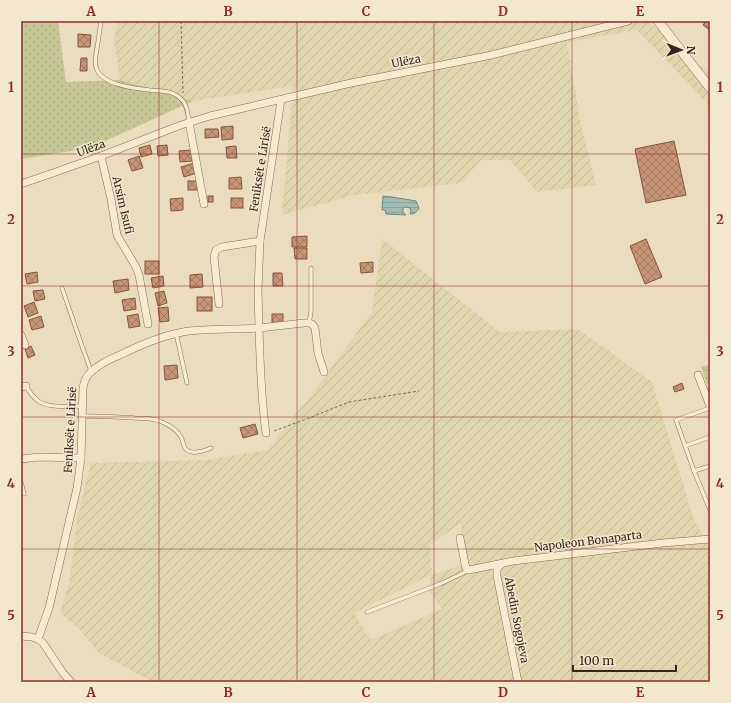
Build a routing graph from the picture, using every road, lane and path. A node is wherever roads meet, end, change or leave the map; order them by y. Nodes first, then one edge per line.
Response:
1 (101, 21) edge
2 (181, 21) edge
3 (628, 21) edge
4 (658, 21) edge
5 (710, 88) edge
6 (282, 100) junction
7 (186, 106) junction
8 (189, 122) junction
9 (101, 156) junction
10 (21, 184) edge
11 (204, 204) dead end
12 (260, 241) junction
13 (311, 268) dead end
14 (62, 288) dead end
15 (219, 304) dead end
16 (309, 323) junction
17 (148, 324) dead end
18 (259, 328) junction
19 (176, 333) junction
20 (21, 336) edge
21 (25, 345) dead end
22 (91, 371) junction
23 (324, 372) dead end
24 (698, 374) dead end
25 (187, 383) dead end
26 (23, 386) edge
27 (419, 391) dead end
28 (83, 406) junction
29 (710, 407) edge
30 (83, 416) junction
31 (266, 433) joint
32 (710, 437) edge
33 (685, 446) junction
34 (211, 448) dead end
35 (81, 458) junction
36 (21, 459) edge
37 (710, 466) edge
38 (694, 471) junction
39 (21, 482) edge
40 (24, 494) dead end
41 (710, 494) edge
42 (704, 497) junction
43 (710, 510) edge
44 (460, 538) dead end
45 (710, 539) edge
46 (501, 564) junction
47 (469, 570) junction
48 (367, 612) dead end
49 (21, 636) edge
50 (38, 639) junction
51 (71, 682) edge
52 (518, 682) edge

1 - 7 lane
2 - 7 path
3 - 6 street, Ulëza
4 - 5 street
6 - 8 street, Ulëza
6 - 12 street, Feniksët e Lirisë
7 - 8 lane
8 - 9 street, Ulëza
8 - 11 street
9 - 10 street, Ulëza
9 - 17 street, Arsim Isufi
12 - 15 street
12 - 18 street, Feniksët e Lirisë
13 - 16 lane
14 - 22 lane
16 - 18 street
16 - 23 street
18 - 19 street
18 - 31 street, Feniksët e Lirisë
19 - 22 street
19 - 25 lane
20 - 21 street
22 - 28 street, Feniksët e Lirisë
24 - 29 street
26 - 28 lane
27 - 31 path
28 - 30 street, Feniksët e Lirisë
29 - 33 lane
30 - 34 lane
30 - 35 street, Feniksët e Lirisë
32 - 33 lane
33 - 38 lane
35 - 36 street
35 - 50 street, Feniksët e Lirisë
37 - 38 lane
38 - 42 lane
39 - 40 lane
41 - 42 lane
42 - 43 lane
44 - 47 street
45 - 46 street, Napoleon Bonaparta
46 - 47 street, Napoleon Bonaparta
46 - 52 street, Abedin Sogojeva
47 - 48 lane, Napoleon Bonaparta
49 - 50 street
50 - 51 street

